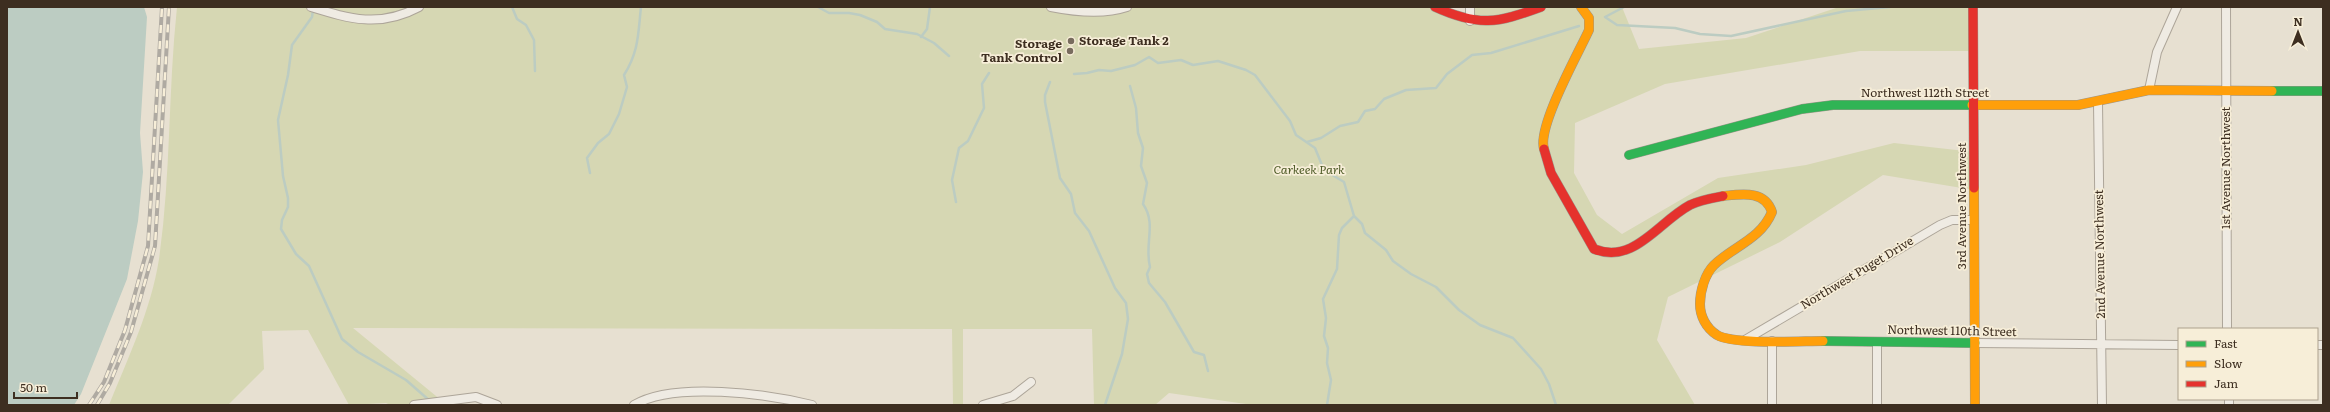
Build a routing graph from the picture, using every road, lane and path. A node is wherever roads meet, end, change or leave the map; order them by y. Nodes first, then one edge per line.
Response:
1 (311, 7) edge
2 (419, 7) edge
3 (1051, 7) edge
4 (1127, 7) edge
5 (1435, 7) edge
6 (1470, 7) edge
7 (1541, 7) edge
8 (1581, 7) edge
9 (1973, 7) edge
10 (2177, 7) edge
11 (2226, 7) edge
12 (1470, 21) junction
13 (2149, 90) junction
14 (2226, 90) junction
15 (2323, 91) edge
16 (2098, 103) junction
17 (1974, 104) junction
18 (1629, 155) dead end
19 (1974, 220) junction
20 (2227, 328) edge
21 (1744, 340) junction
22 (1772, 341) junction
23 (1878, 342) junction
24 (1975, 343) junction
25 (2101, 344) junction
26 (2178, 345) edge
27 (1031, 382) dead end
28 (1006, 401) edge
29 (414, 405) edge
30 (497, 405) edge
31 (634, 405) edge
32 (812, 405) edge
33 (983, 405) edge
34 (1772, 405) edge
35 (1878, 405) edge
36 (1975, 405) edge
37 (2102, 405) edge

1 - 2 street
3 - 4 street
5 - 12 street
6 - 12 street
7 - 12 street
8 - 21 street, Northwest 110th Street
9 - 17 street, 3rd Avenue Northwest
10 - 13 street
11 - 14 street, 1st Avenue Northwest
13 - 14 street, Northwest 112th Street
13 - 16 street, Northwest 112th Street
14 - 15 street, Northwest 112th Street
14 - 20 street, 1st Avenue Northwest
16 - 17 street, Northwest 112th Street
16 - 25 street, 2nd Avenue Northwest
17 - 18 street, Northwest 112th Street
17 - 19 street, 3rd Avenue Northwest
19 - 21 street, Northwest Puget Drive
19 - 24 street, 3rd Avenue Northwest
21 - 22 street, Northwest 110th Street
22 - 23 street, Northwest 110th Street
22 - 34 street
23 - 24 street, Northwest 110th Street
23 - 35 street
24 - 25 street, Northwest 110th Street
24 - 36 street, 3rd Avenue Northwest
25 - 26 street, Northwest 110th Street
25 - 37 street, 2nd Avenue Northwest
27 - 28 street
28 - 33 street
29 - 30 street
31 - 32 street

